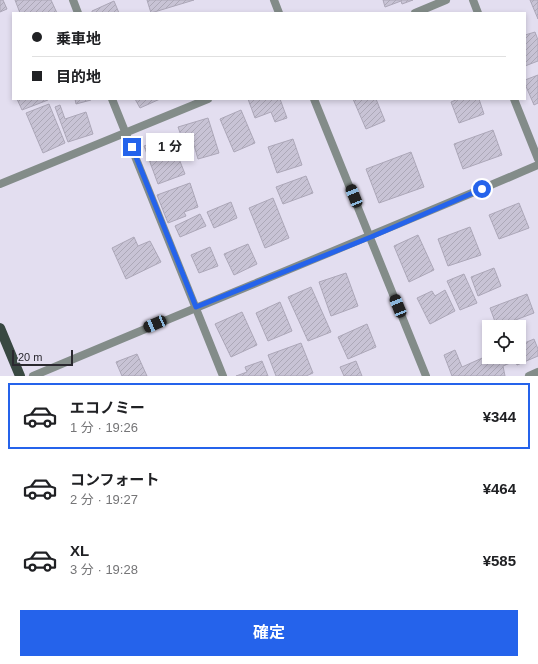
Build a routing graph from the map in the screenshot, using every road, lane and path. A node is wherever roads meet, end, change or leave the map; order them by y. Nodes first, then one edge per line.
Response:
1 (73, 0) edge
2 (274, 0) edge
3 (446, 0) edge
4 (473, 0) edge
5 (78, 12) edge
6 (279, 12) edge
7 (417, 12) edge
8 (478, 12) edge
9 (112, 100) edge
10 (206, 100) edge
11 (314, 100) edge
12 (514, 100) edge
13 (126, 133) junction
14 (538, 159) edge
15 (538, 165) edge
16 (0, 184) edge
17 (371, 237) junction
18 (196, 307) junction
19 (0, 328) edge
20 (538, 372) edge
21 (20, 376) edge
22 (33, 376) edge
23 (223, 376) edge
24 (426, 376) edge
25 (529, 376) edge

1 - 5 street
2 - 6 street
3 - 7 street
4 - 8 street
9 - 13 street
10 - 13 street
11 - 17 street
12 - 14 street
13 - 16 street
13 - 18 street
15 - 17 street
17 - 18 street
17 - 24 street
18 - 22 street
18 - 23 street
19 - 21 main road
20 - 25 street

